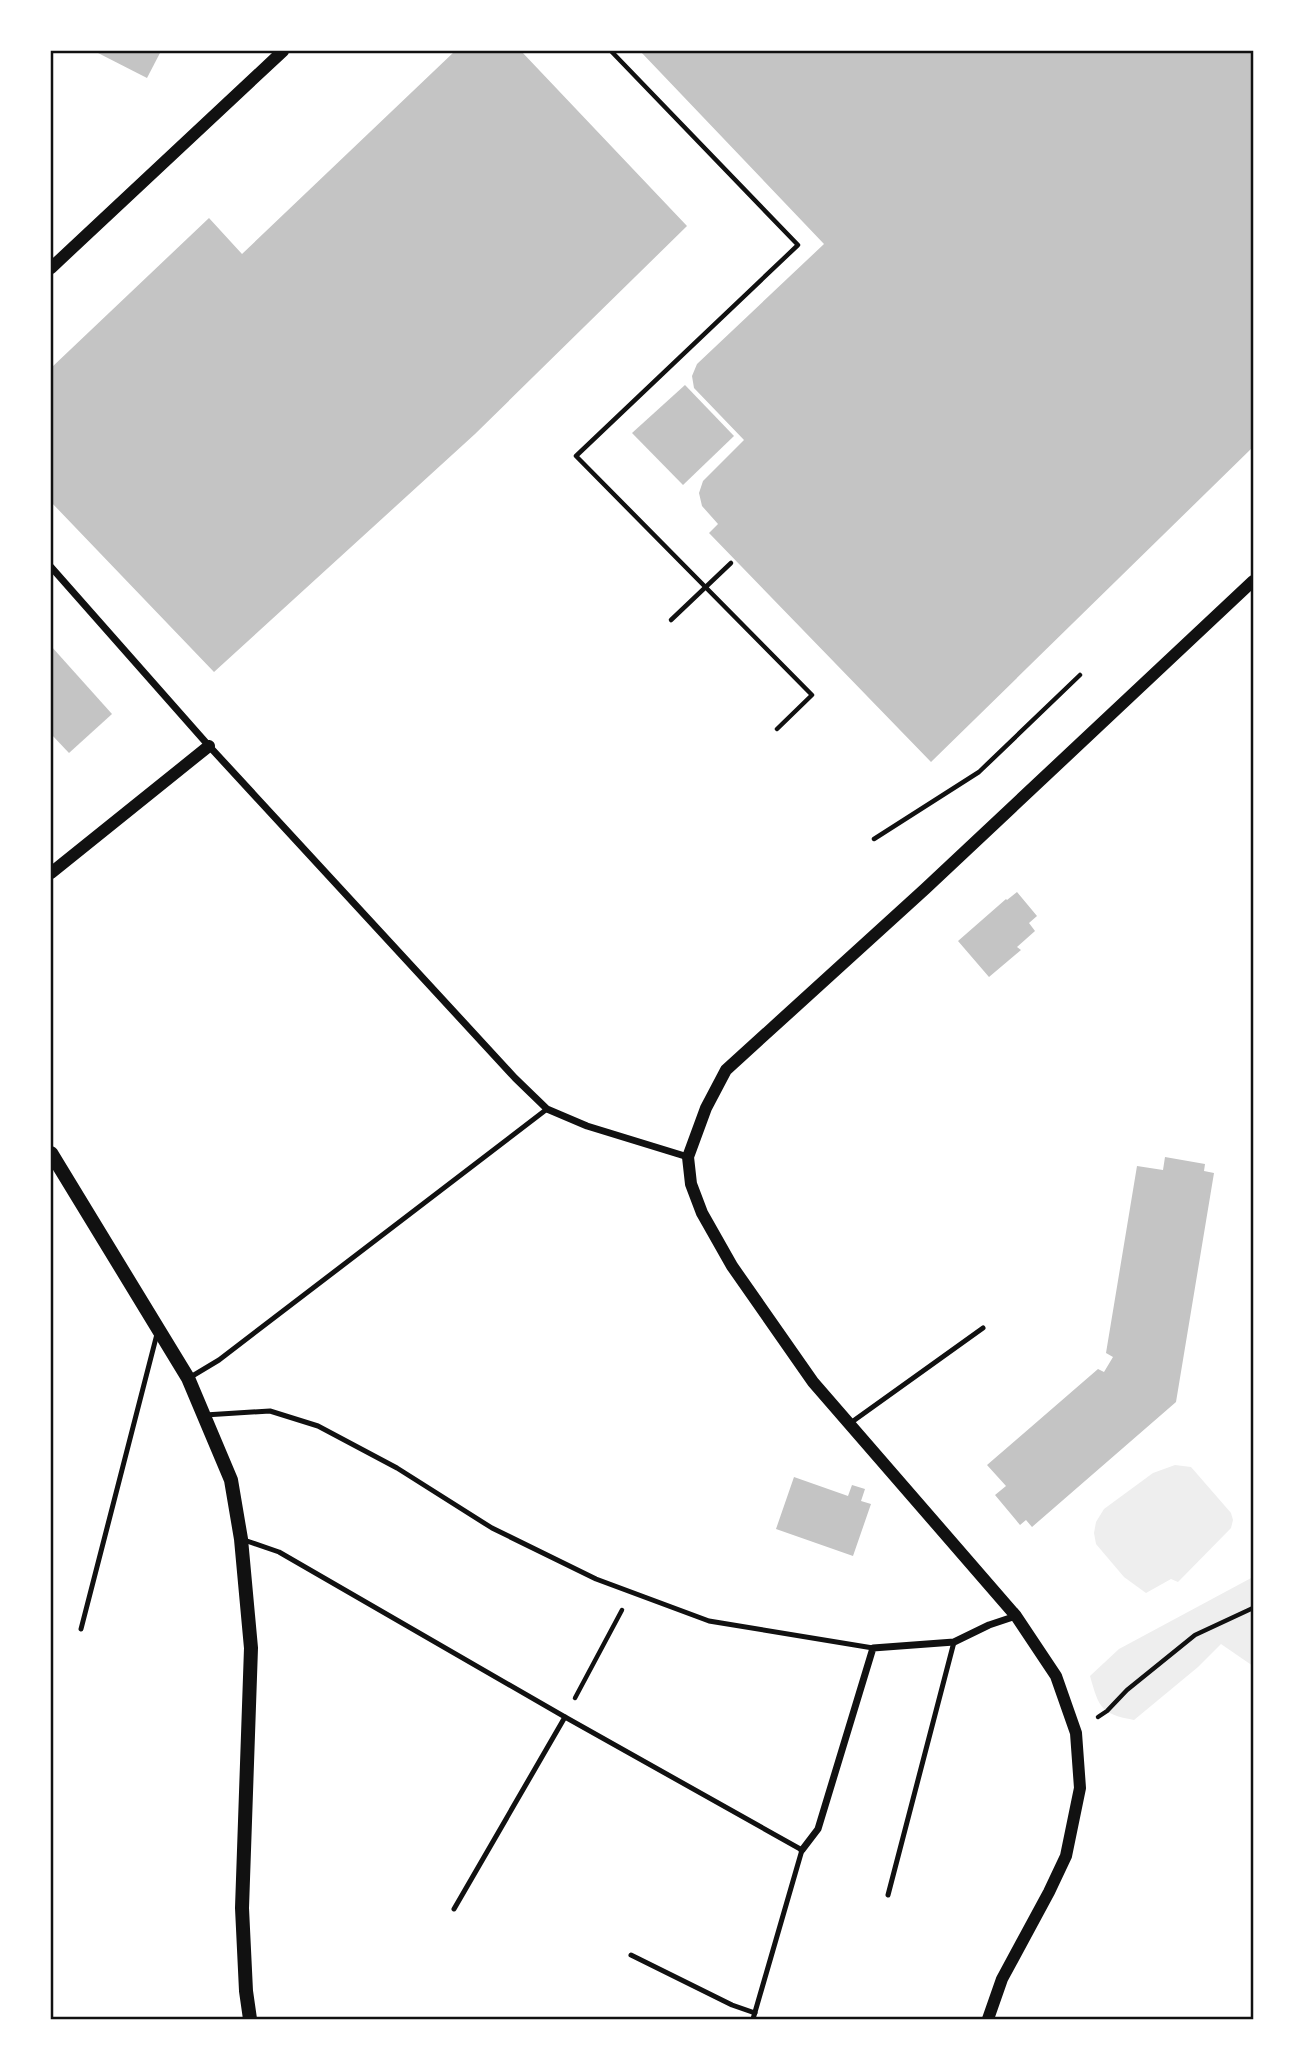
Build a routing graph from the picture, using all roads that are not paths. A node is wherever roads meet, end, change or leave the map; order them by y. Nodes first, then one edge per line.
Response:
1 (283, 51) edge
2 (51, 268) edge
3 (51, 567) edge
4 (1253, 581) edge
5 (209, 746) junction
6 (51, 873) edge
7 (547, 1109) junction
8 (51, 1153) edge
9 (688, 1157) junction
10 (983, 1328) dead end
11 (158, 1329) junction
12 (188, 1378) junction
13 (205, 1415) junction
14 (849, 1424) junction
15 (241, 1539) junction
16 (1016, 1616) junction
17 (81, 1629) dead end
18 (954, 1642) junction
19 (873, 1648) junction
20 (565, 1717) junction
21 (802, 1850) junction
22 (888, 1895) dead end
23 (454, 1909) dead end
24 (631, 1955) dead end
25 (754, 2016) edge
26 (250, 2019) edge
27 (988, 2019) edge

1 - 2 street
3 - 5 street
4 - 9 street
5 - 6 street
5 - 7 street
7 - 9 street
7 - 12 lane
8 - 11 main road
9 - 14 street
10 - 14 lane
11 - 12 main road
11 - 17 lane
12 - 13 main road
13 - 15 main road
13 - 19 lane
14 - 16 street
15 - 20 lane
15 - 26 main road
16 - 18 street
16 - 27 street
18 - 19 street
18 - 22 lane
19 - 21 street
20 - 21 lane
20 - 23 lane
21 - 25 lane
24 - 25 lane

